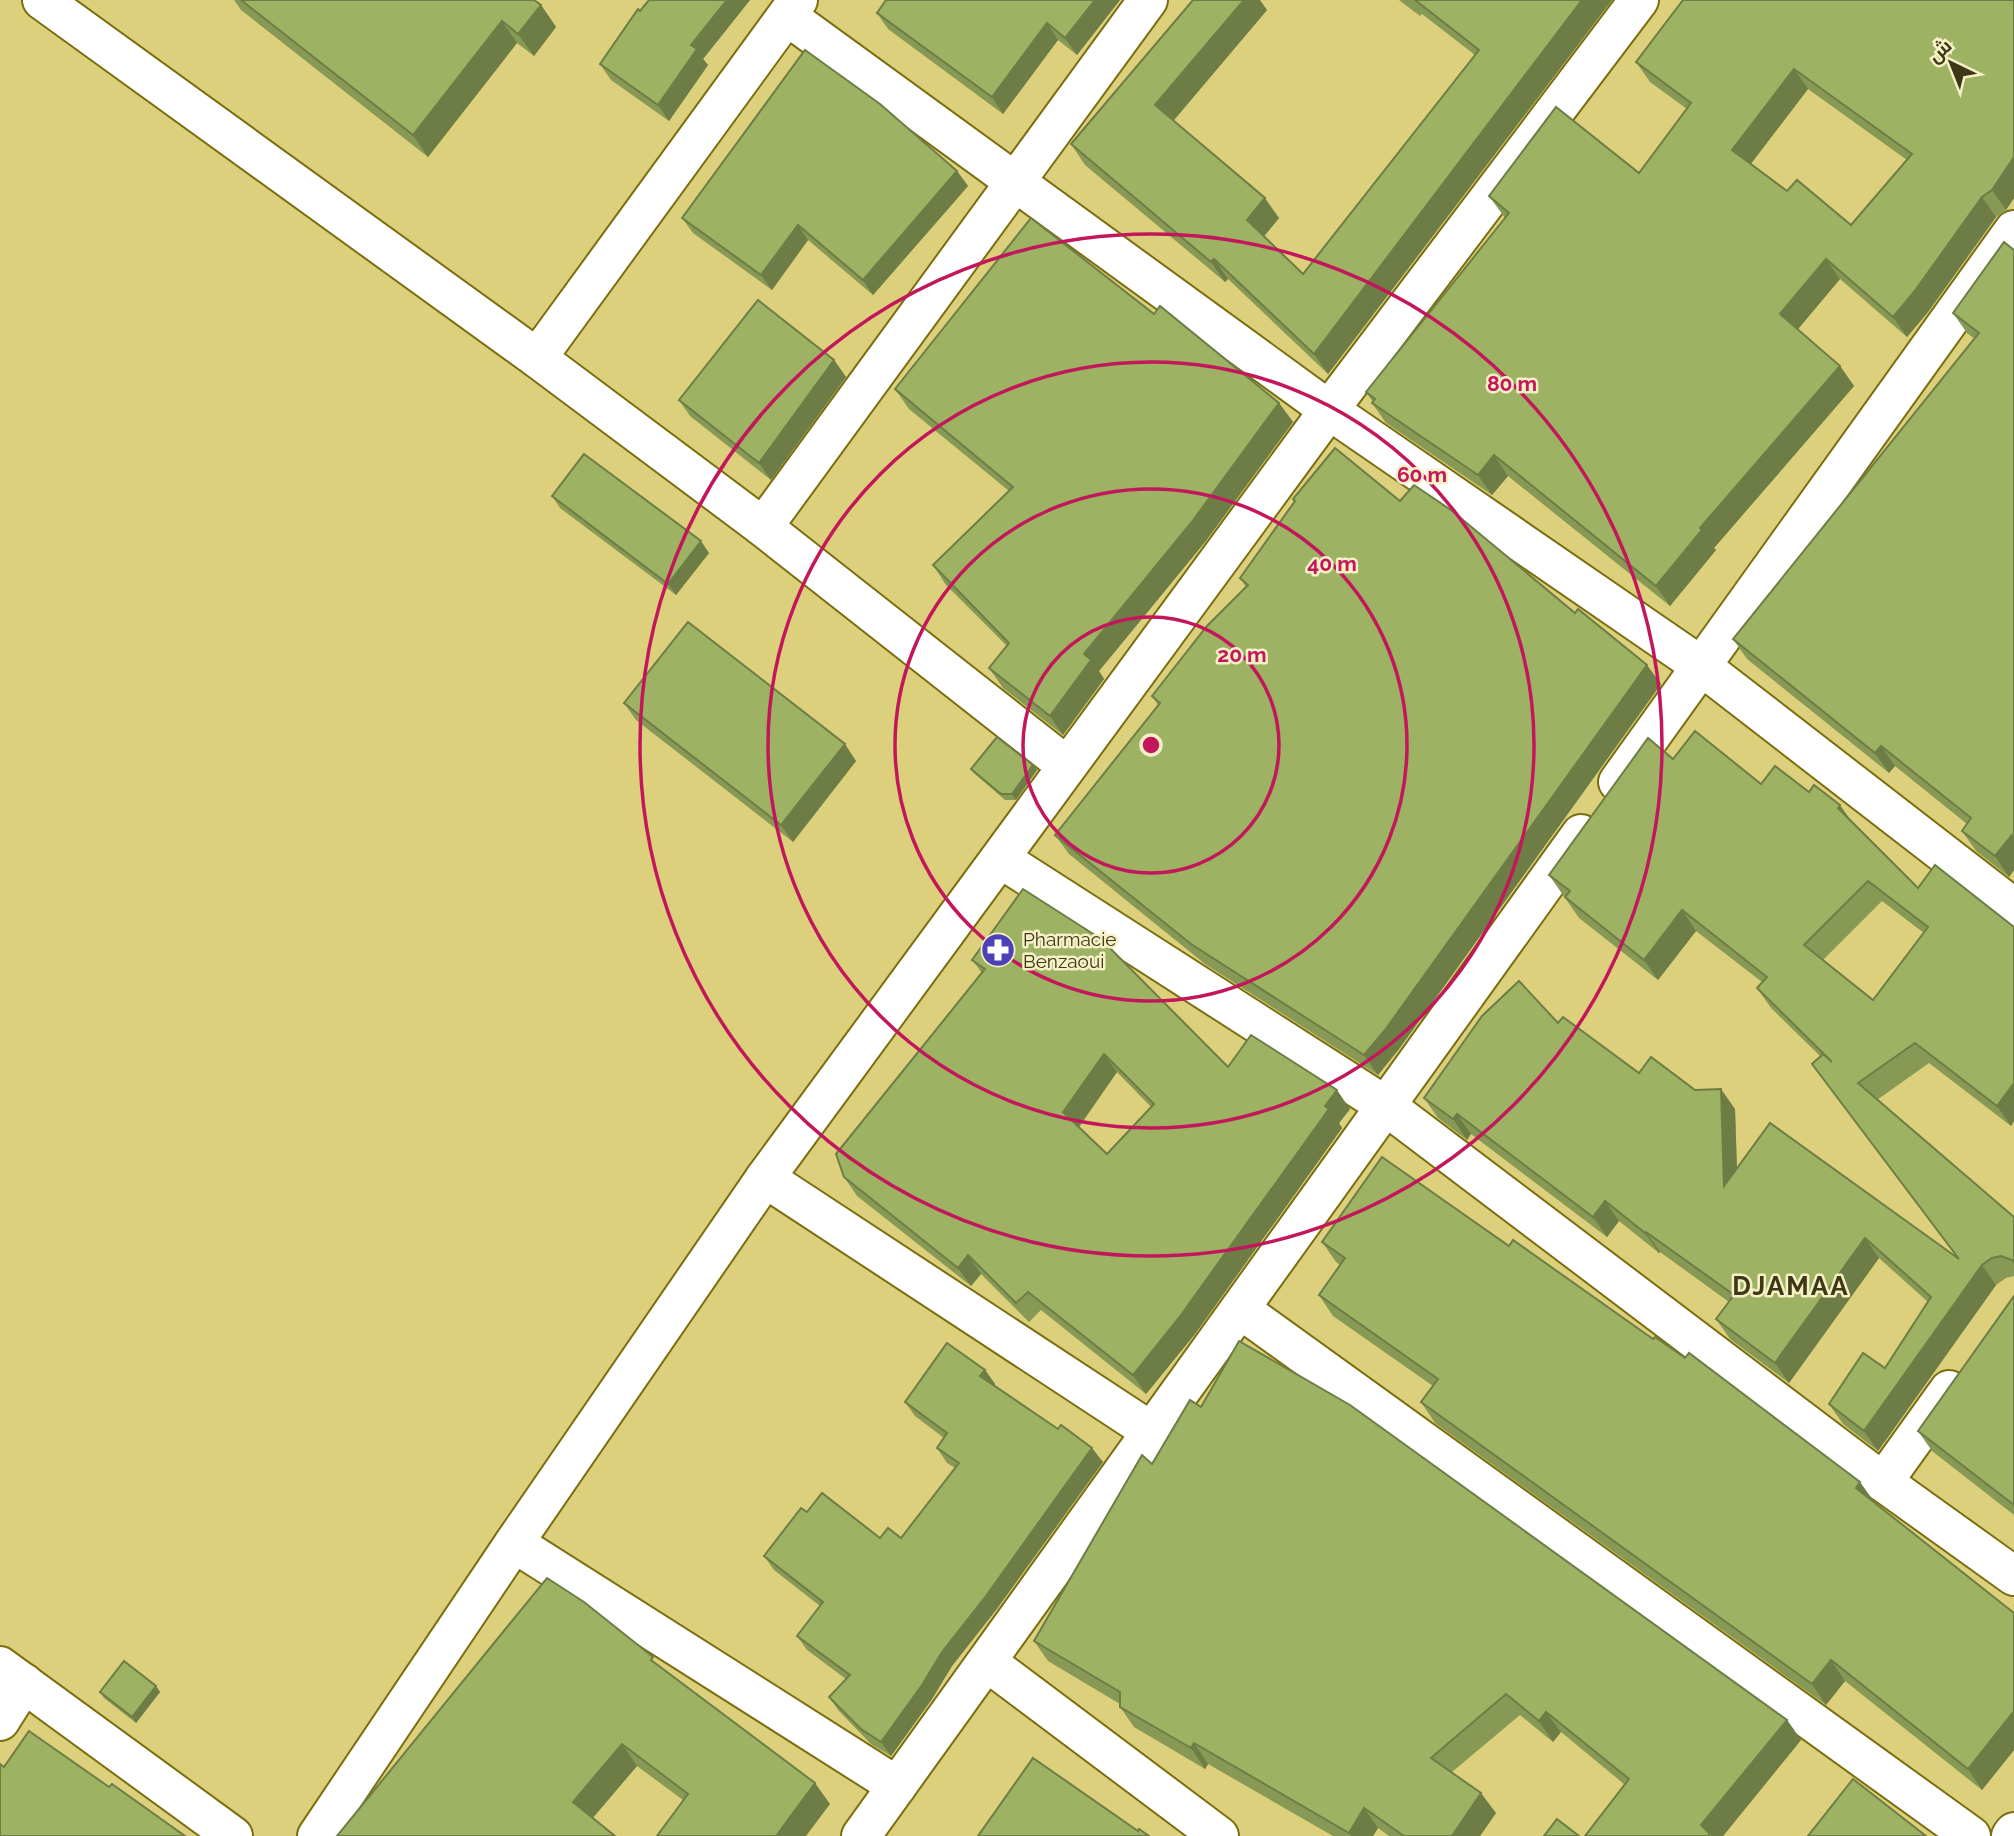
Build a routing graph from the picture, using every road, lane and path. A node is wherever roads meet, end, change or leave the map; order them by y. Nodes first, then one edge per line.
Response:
1 (42, 0) edge
2 (1148, 0) edge
3 (1639, 0) edge
4 (792, 8) edge
5 (1015, 181) junction
6 (2014, 230) edge
7 (537, 358) junction
8 (1329, 410) junction
9 (763, 527) junction
10 (1702, 666) junction
11 (1067, 766) junction
12 (1001, 859) junction
13 (2009, 894) edge
14 (1385, 1106) junction
15 (765, 1178) junction
16 (1240, 1309) junction
17 (1968, 1363) edge
18 (1152, 1432) junction
19 (1883, 1482) junction
20 (514, 1543) junction
21 (2014, 1576) edge
22 (987, 1662) junction
23 (12, 1675) edge
24 (0, 1721) edge
25 (897, 1787) junction
26 (233, 1836) edge
27 (317, 1836) edge
28 (862, 1836) edge
29 (1219, 1836) edge
30 (1971, 1836) edge

1 - 7 street
2 - 5 street
3 - 8 street
4 - 5 street
4 - 7 street
5 - 8 street
5 - 9 street
6 - 10 street
7 - 9 street
8 - 10 street
8 - 11 street
9 - 11 street
10 - 13 street
10 - 14 street
11 - 12 street
12 - 14 street
12 - 15 street
14 - 16 street
14 - 19 street
15 - 18 street
15 - 20 street
16 - 18 street
16 - 30 street
17 - 19 street
18 - 22 street
19 - 21 street
20 - 25 street
20 - 27 street
22 - 25 street
22 - 29 street
23 - 24 street
23 - 26 street
25 - 28 street

